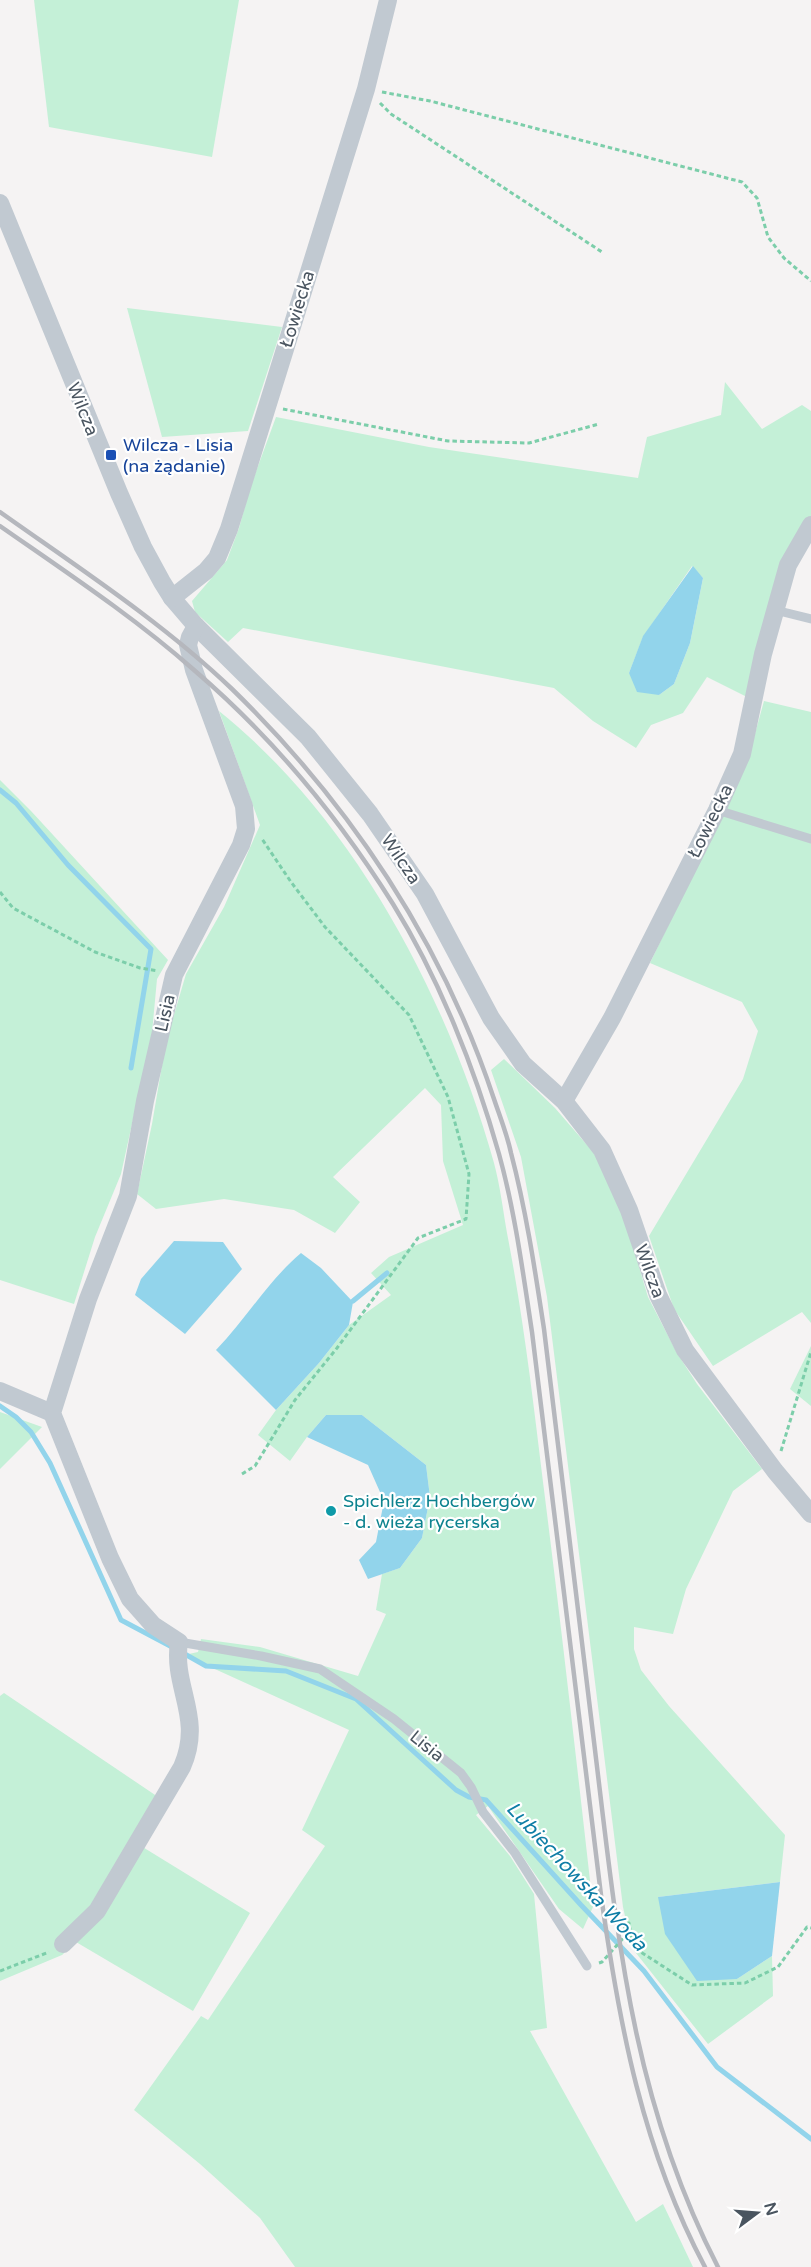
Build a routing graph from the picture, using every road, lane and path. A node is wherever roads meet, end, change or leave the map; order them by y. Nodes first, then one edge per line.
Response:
1 (388, 0) edge
2 (366, 89) junction
3 (0, 203) edge
4 (602, 252) dead end
5 (811, 281) edge
6 (267, 406) junction
7 (598, 424) dead end
8 (811, 525) edge
9 (172, 598) junction
10 (775, 610) junction
11 (811, 619) edge
12 (196, 626) junction
13 (717, 810) junction
14 (246, 829) junction
15 (811, 839) edge
16 (0, 892) edge
17 (154, 970) dead end
18 (564, 1101) junction
19 (811, 1352) edge
20 (0, 1391) edge
21 (52, 1413) junction
22 (775, 1471) junction
23 (242, 1474) dead end
24 (811, 1514) edge
25 (179, 1642) junction
26 (811, 1928) edge
27 (63, 1944) joint
28 (602, 1962) dead end
29 (586, 1966) dead end
30 (0, 1971) edge

1 - 2 street, Łowiecka
2 - 4 path
2 - 5 path
2 - 6 street, Łowiecka
3 - 9 street, Wilcza
6 - 7 path
6 - 9 street, Łowiecka
8 - 10 street, Łowiecka
9 - 12 street, Wilcza
10 - 11 lane
10 - 13 street, Łowiecka
12 - 14 street
12 - 18 street, Wilcza
13 - 15 lane
13 - 18 street, Łowiecka
14 - 21 street, Lisia
14 - 23 path
16 - 17 path
18 - 22 street, Wilcza
19 - 22 path
20 - 21 street
21 - 25 street, Lisia
22 - 24 street, Wilcza
25 - 27 street
25 - 29 lane, Lisia
26 - 28 path
27 - 30 path

